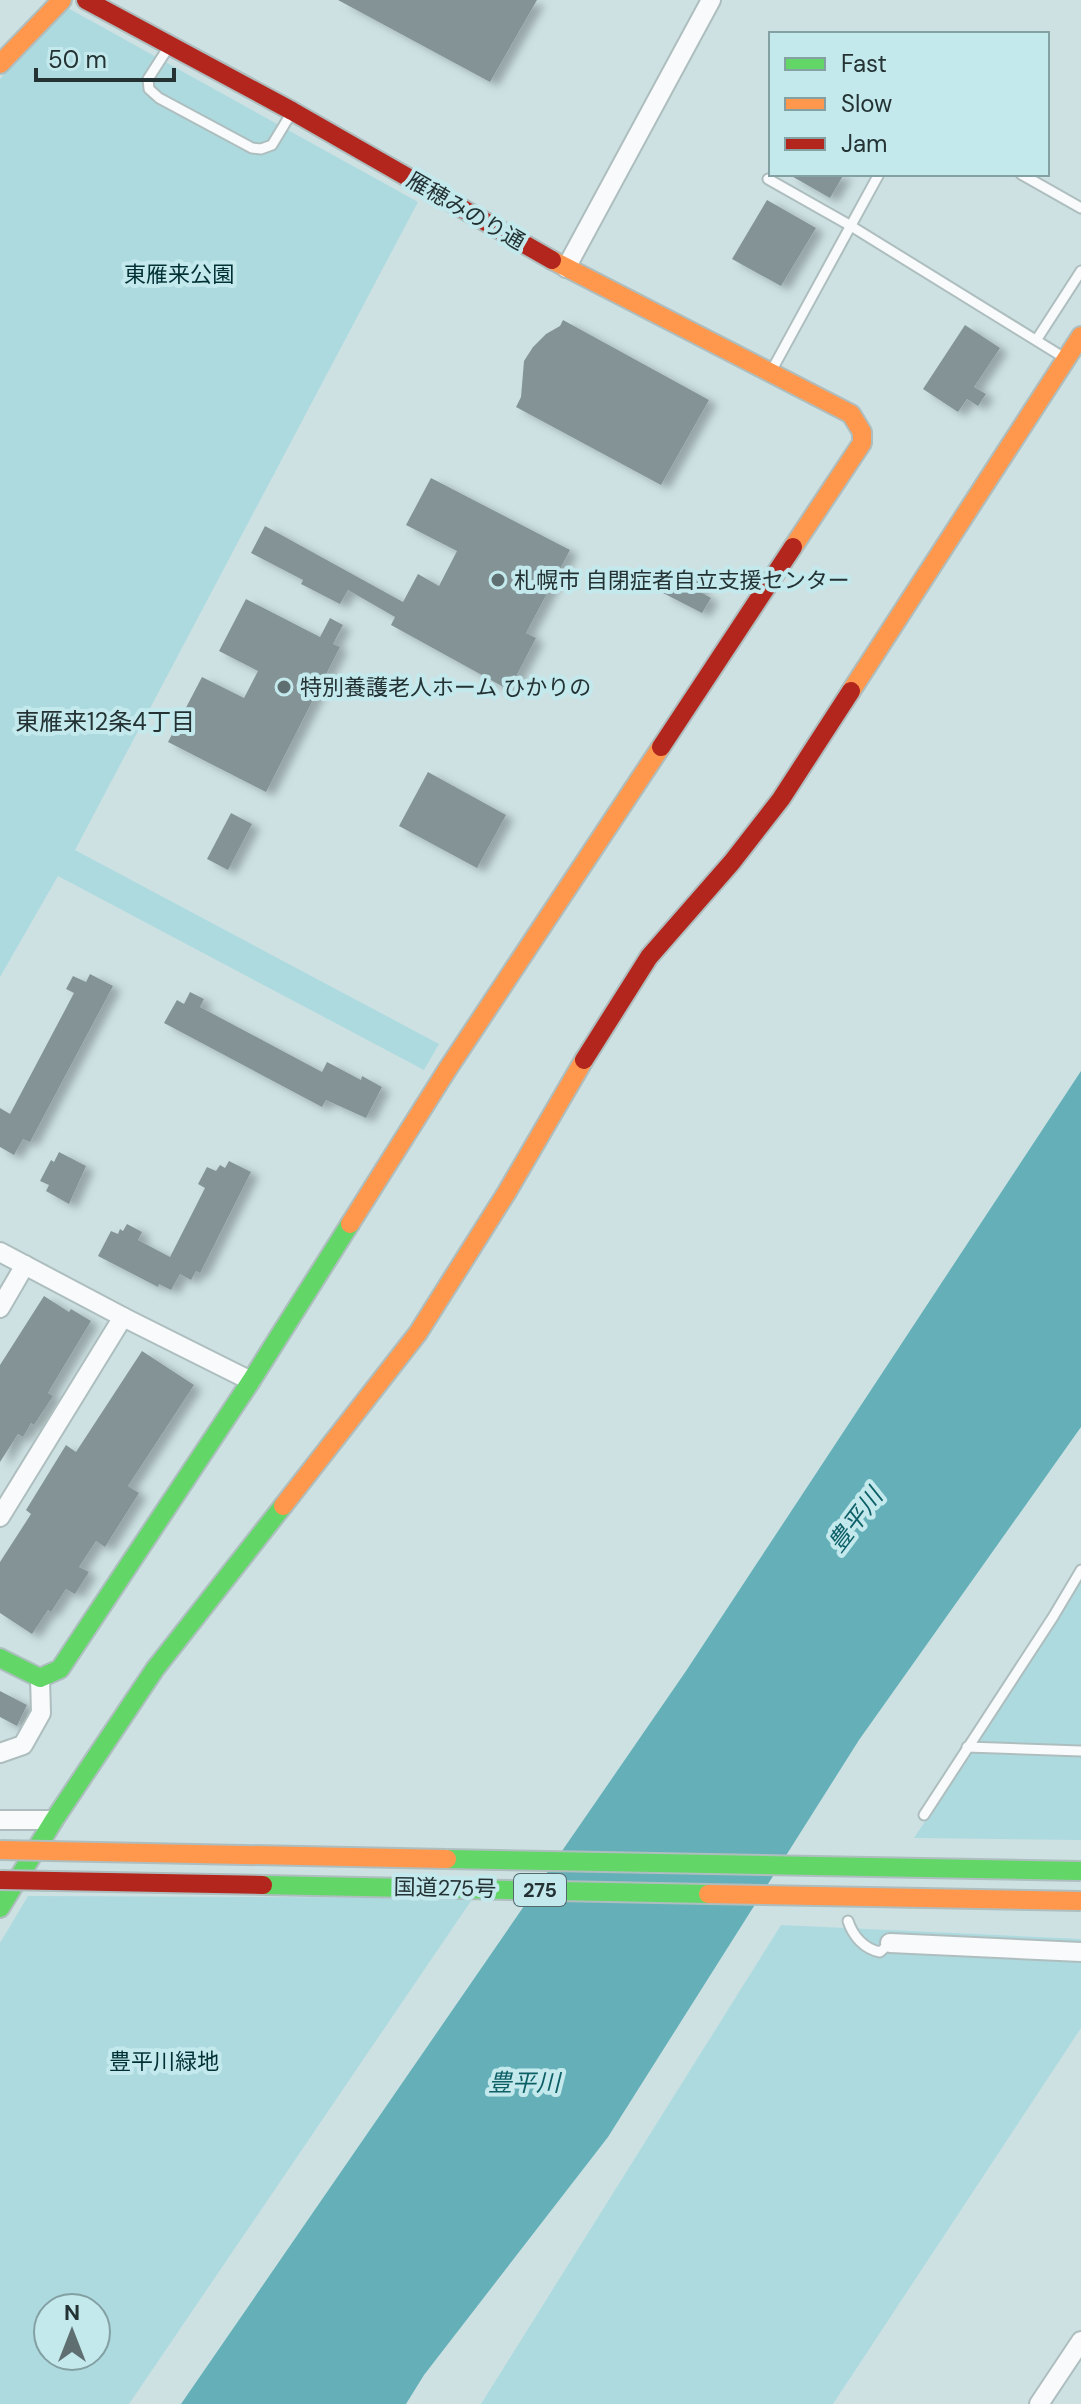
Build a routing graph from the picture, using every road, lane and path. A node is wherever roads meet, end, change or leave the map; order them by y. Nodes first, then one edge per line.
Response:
1 (62, 0) edge
2 (86, 0) edge
3 (711, 0) edge
4 (170, 45) junction
5 (0, 64) edge
6 (292, 111) junction
7 (878, 176) edge
8 (1025, 176) edge
9 (768, 179) dead end
10 (1081, 208) edge
11 (851, 226) junction
12 (566, 268) junction
13 (1081, 271) edge
14 (1081, 336) edge
15 (1037, 339) junction
16 (1066, 360) junction
17 (771, 371) junction
18 (0, 1252) edge
19 (25, 1265) junction
20 (0, 1308) edge
21 (123, 1317) junction
22 (251, 1381) junction
23 (1, 1514) edge
24 (1081, 1570) edge
25 (0, 1658) edge
26 (40, 1678) junction
27 (967, 1747) junction
28 (1081, 1751) edge
29 (0, 1753) edge
30 (924, 1815) dead end
31 (0, 1820) edge
32 (54, 1820) junction
33 (0, 1850) edge
34 (1081, 1871) edge
35 (0, 1880) edge
36 (1081, 1901) edge
37 (0, 1908) edge
38 (848, 1921) dead end
39 (890, 1943) joint
40 (1081, 1952) edge
41 (1081, 2341) edge
42 (1039, 2404) edge

1 - 5 main road
2 - 4 main road, 雁穂みのり通
3 - 12 street
4 - 6 main road, 雁穂みのり通
4 - 6 lane
6 - 12 main road, 雁穂みのり通
7 - 11 lane
8 - 10 lane
9 - 11 lane
11 - 15 lane
11 - 17 lane
12 - 17 main road, 雁穂みのり通
13 - 15 lane
14 - 16 main road
15 - 16 lane
16 - 32 main road
17 - 22 main road, 雁穂みのり通
18 - 19 street
19 - 20 street
19 - 21 street
21 - 22 street
21 - 23 street
22 - 26 main road
24 - 27 lane
25 - 26 main road
26 - 29 street
27 - 28 lane
27 - 30 lane
31 - 32 street
32 - 37 main road
33 - 34 main road, 国道275号 / 275, bridge
35 - 36 main road, 国道275号 / 275, bridge
38 - 39 lane
39 - 40 street
41 - 42 street

